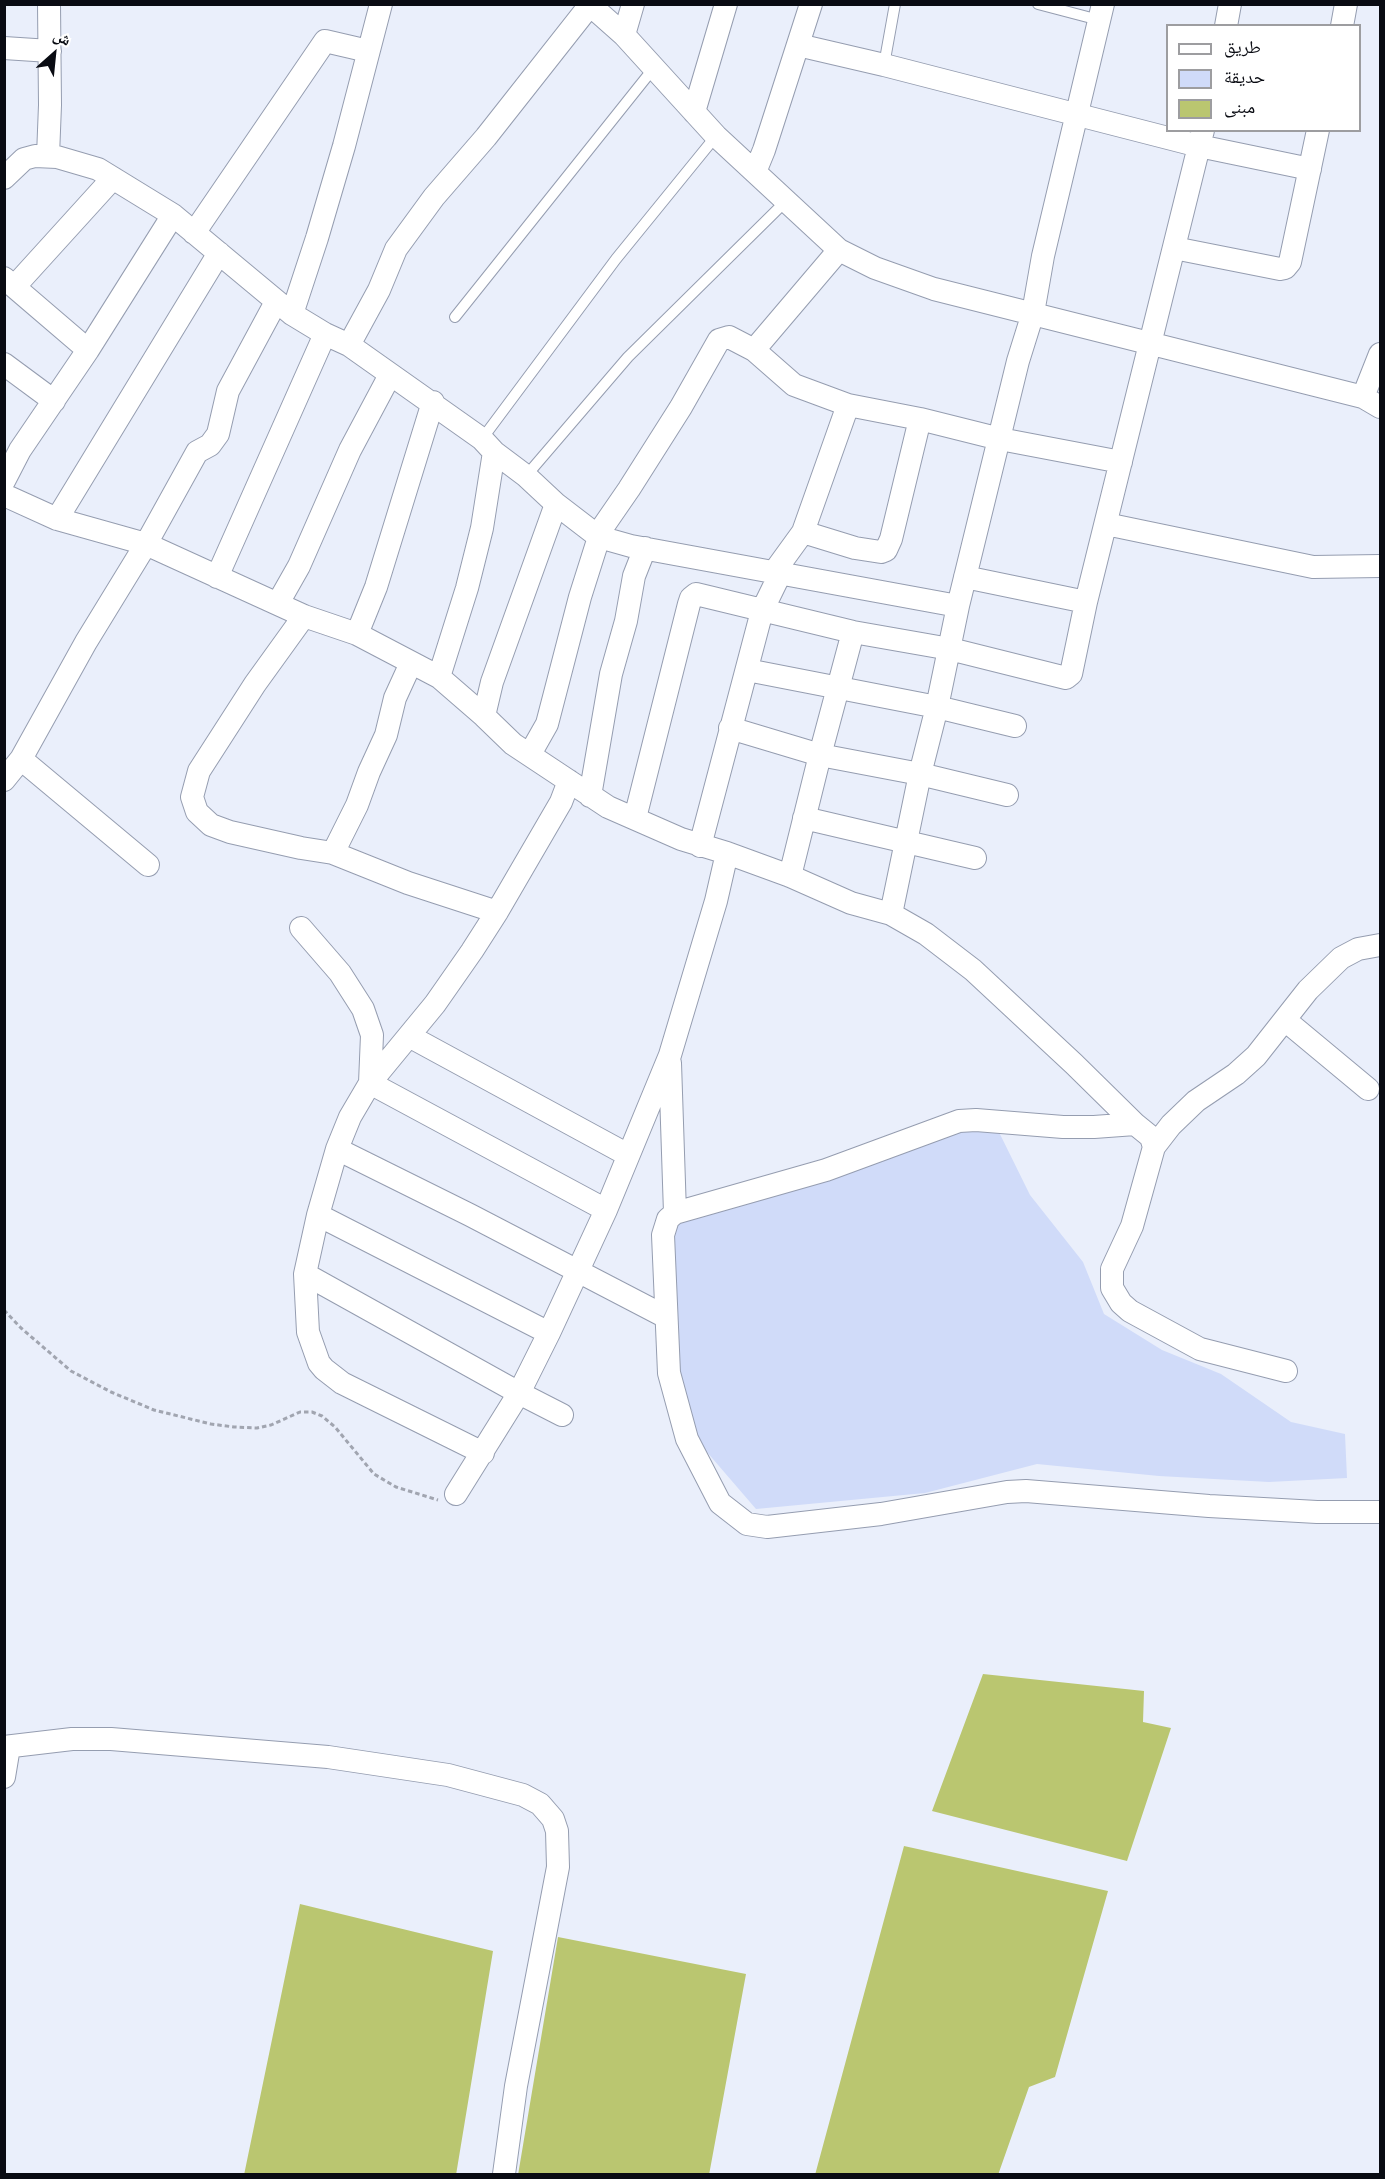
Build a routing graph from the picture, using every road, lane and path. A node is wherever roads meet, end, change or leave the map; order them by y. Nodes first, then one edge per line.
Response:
1 (49, 4) edge
2 (381, 4) edge
3 (633, 4) edge
4 (726, 4) edge
5 (811, 4) edge
6 (896, 4) edge
7 (1038, 4) edge
8 (1230, 4) edge
9 (1346, 4) edge
10 (589, 5) edge
11 (1101, 12) edge
12 (1226, 24) edge
13 (1342, 24) edge
14 (624, 35) junction
15 (798, 45) junction
16 (4, 48) edge
17 (50, 51) junction
18 (368, 51) junction
19 (884, 65) junction
20 (653, 69) junction
21 (694, 112) junction
22 (1076, 115) junction
23 (1166, 132) edge
24 (1168, 132) edge
25 (1318, 132) edge
26 (716, 136) junction
27 (1201, 138) edge
28 (48, 156) junction
29 (1310, 169) junction
30 (755, 172) junction
31 (4, 178) edge
32 (113, 178) junction
33 (784, 202) junction
34 (173, 215) junction
35 (194, 233) junction
36 (1174, 248) junction
37 (839, 250) junction
38 (219, 253) junction
39 (10, 282) edge
40 (284, 308) junction
41 (1033, 313) junction
42 (455, 317) dead end
43 (325, 334) junction
44 (1150, 343) junction
45 (349, 345) junction
46 (88, 350) junction
47 (754, 350) junction
48 (1380, 354) edge
49 (4, 364) edge
50 (390, 375) junction
51 (54, 401) junction
52 (433, 402) junction
53 (1372, 402) edge
54 (848, 405) junction
55 (920, 419) junction
56 (1000, 439) junction
57 (12, 444) edge
58 (488, 445) junction
59 (1121, 462) junction
60 (526, 476) junction
61 (4, 481) edge
62 (4, 495) edge
63 (556, 504) junction
64 (57, 519) junction
65 (1106, 524) junction
66 (803, 532) junction
67 (598, 536) junction
68 (146, 544) junction
69 (645, 548) junction
70 (1380, 566) edge
71 (777, 573) junction
72 (217, 577) junction
73 (965, 577) junction
74 (1086, 602) junction
75 (278, 603) junction
76 (958, 606) junction
77 (762, 611) junction
78 (304, 616) junction
79 (853, 632) junction
80 (357, 634) junction
81 (950, 649) junction
82 (411, 663) junction
83 (747, 670) junction
84 (439, 677) junction
85 (837, 688) junction
86 (937, 707) junction
87 (484, 716) junction
88 (1015, 726) dead end
89 (730, 728) junction
90 (530, 754) junction
91 (820, 755) junction
92 (21, 759) junction
93 (920, 774) junction
94 (4, 780) edge
95 (569, 781) junction
96 (1007, 795) dead end
97 (590, 796) junction
98 (635, 818) junction
99 (804, 818) junction
100 (905, 843) junction
101 (700, 846) junction
102 (333, 852) junction
103 (727, 853) junction
104 (975, 858) dead end
105 (148, 865) dead end
106 (790, 876) junction
107 (497, 912) junction
108 (891, 914) junction
109 (301, 928) dead end
110 (1380, 945) edge
111 (1286, 1020) junction
112 (409, 1036) junction
113 (670, 1055) junction
114 (370, 1083) junction
115 (1368, 1089) dead end
116 (1135, 1124) junction
117 (1154, 1148) junction
118 (337, 1149) junction
119 (628, 1155) junction
120 (606, 1210) junction
121 (675, 1213) junction
122 (318, 1215) junction
123 (577, 1271) junction
124 (306, 1274) junction
125 (4, 1310) edge
126 (666, 1317) junction
127 (549, 1333) junction
128 (1286, 1371) dead end
129 (519, 1393) junction
130 (562, 1415) dead end
131 (483, 1453) junction
132 (456, 1494) joint
133 (1380, 1512) edge
134 (7, 1747) edge
135 (4, 1777) edge
136 (504, 2175) edge

1 - 17 street
2 - 18 street
3 - 14 street
4 - 21 street
5 - 15 street
6 - 19 lane
7 - 11 lane
8 - 12 street
9 - 13 street
10 - 14 street
10 - 45 street
11 - 22 street
14 - 20 street
15 - 19 street
15 - 30 street
16 - 17 street
17 - 28 street
18 - 35 street
18 - 40 street
19 - 22 street
20 - 21 street
20 - 42 lane
21 - 26 street
22 - 23 street
22 - 41 street
24 - 27 street
25 - 29 street
26 - 30 street
26 - 58 lane
27 - 29 street
27 - 36 street
28 - 31 street
28 - 32 street
29 - 36 street
30 - 33 street
32 - 34 street
32 - 39 street
33 - 37 street
33 - 60 lane
34 - 35 street
34 - 46 street
35 - 38 street
36 - 44 street
37 - 41 street
37 - 47 street
38 - 40 street
38 - 64 street
39 - 46 street
40 - 43 street
40 - 68 street
41 - 44 street
41 - 56 street
43 - 45 street
43 - 72 street
44 - 53 street
44 - 59 street
45 - 50 street
46 - 51 street
47 - 54 street
47 - 67 street
48 - 53 street
49 - 51 street
50 - 52 street
50 - 75 street
51 - 57 street
52 - 58 street
52 - 80 street
54 - 55 street
54 - 66 street
55 - 56 street
55 - 66 street
56 - 59 street
56 - 73 street
57 - 61 street
58 - 60 street
58 - 84 street
59 - 65 street
60 - 63 street
62 - 64 street
63 - 67 street
63 - 87 street
64 - 68 street
65 - 70 street
65 - 74 street
66 - 71 street
67 - 69 street
67 - 90 street
68 - 72 street
68 - 92 street
69 - 71 street
69 - 97 street
71 - 76 street
71 - 77 street
72 - 75 street
73 - 74 street
73 - 76 street
74 - 81 street
75 - 78 street
76 - 81 street
77 - 79 street
77 - 83 street
77 - 98 street
78 - 80 street
78 - 102 street
79 - 81 street
79 - 85 street
80 - 82 street
81 - 86 street
82 - 84 street
82 - 102 street
83 - 85 street
83 - 89 street
84 - 87 street
85 - 86 street
85 - 91 street
86 - 88 street
86 - 93 street
87 - 90 street
89 - 91 street
89 - 101 street
90 - 95 street
91 - 93 street
91 - 99 street
92 - 94 street
92 - 105 street
93 - 96 street
93 - 100 street
95 - 97 street
95 - 107 street
97 - 98 street
98 - 101 street
99 - 100 street
99 - 106 street
100 - 104 street
100 - 108 street
101 - 103 street
102 - 107 street
103 - 106 street
103 - 113 street
106 - 108 street
107 - 112 street
108 - 116 street
109 - 114 street
110 - 111 street
111 - 115 street
111 - 117 street
112 - 114 street
112 - 119 street
113 - 119 street
113 - 121 street
114 - 118 street
114 - 120 street
116 - 117 street
116 - 121 street
117 - 128 street
118 - 122 street
118 - 123 street
119 - 120 street
120 - 123 street
121 - 126 street
122 - 124 street
122 - 127 street
123 - 126 street
123 - 127 street
124 - 129 street
124 - 131 street
125 - 132 path
126 - 133 street
127 - 129 street
129 - 130 street
129 - 131 street
131 - 132 street
134 - 135 street
134 - 136 street

